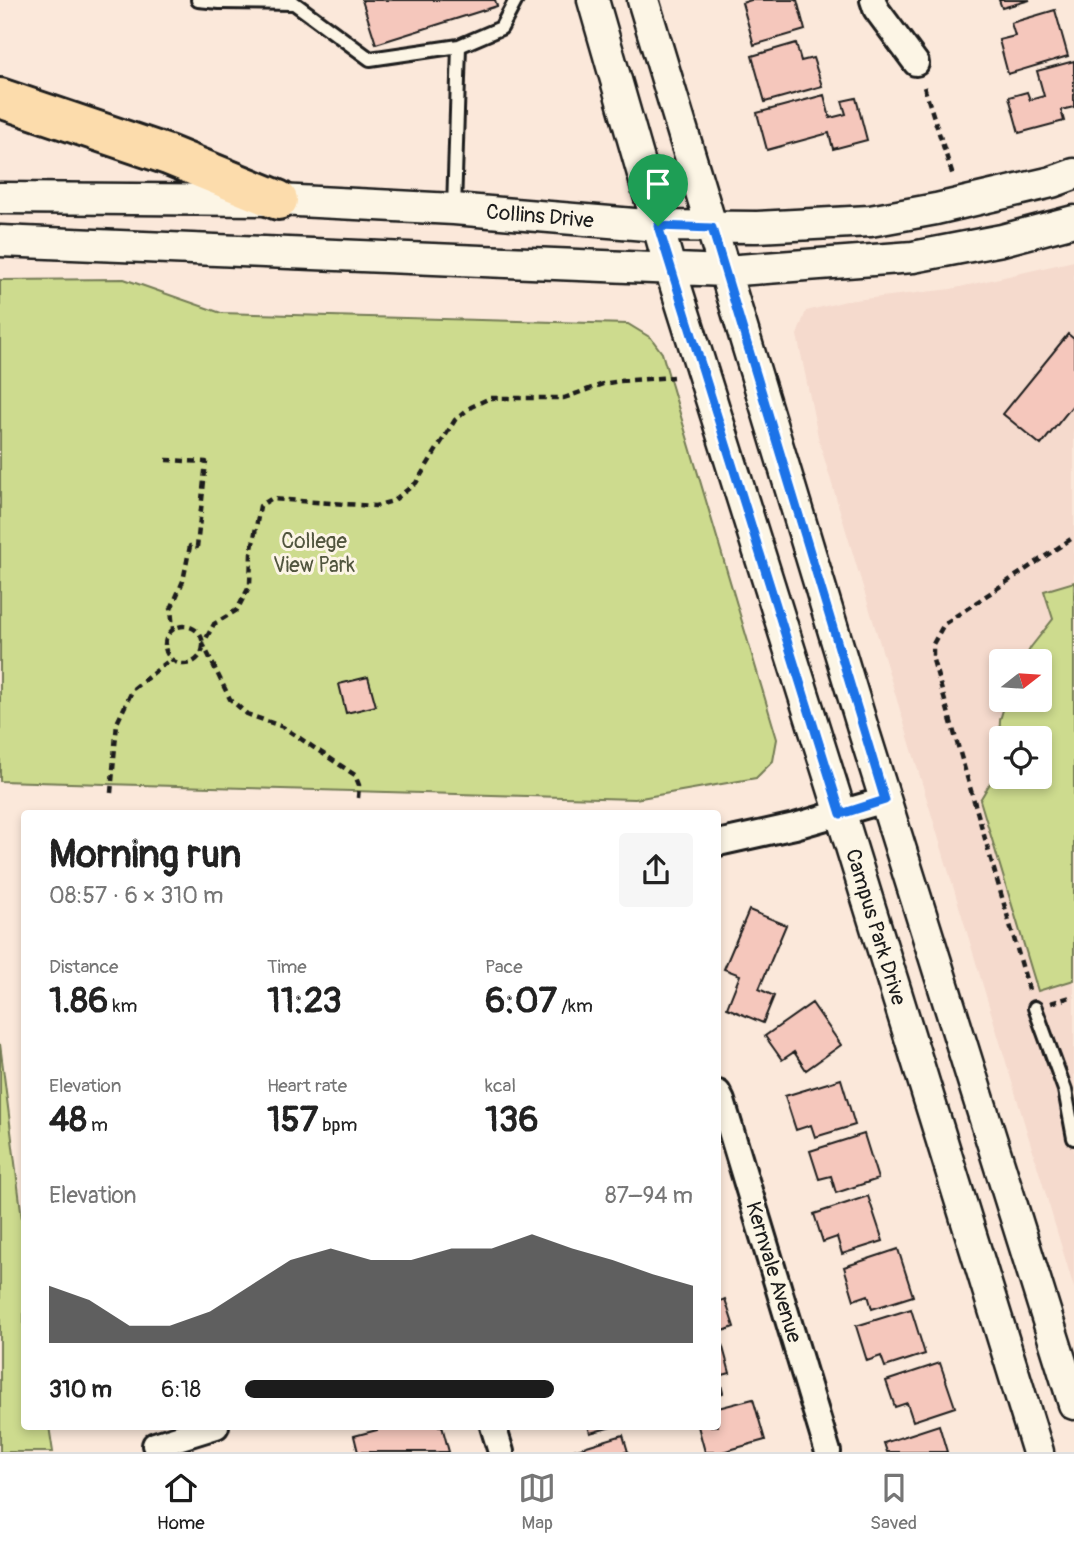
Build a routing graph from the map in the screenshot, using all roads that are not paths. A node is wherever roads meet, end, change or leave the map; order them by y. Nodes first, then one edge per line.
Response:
1 (198, 0) edge
2 (516, 0) edge
3 (593, 0) edge
4 (643, 0) edge
5 (873, 0) edge
6 (297, 2) edge
7 (459, 46) junction
8 (916, 63) road end
9 (0, 98) edge
10 (1074, 174) edge
11 (0, 198) edge
12 (278, 200) junction
13 (454, 209) junction
14 (1074, 221) edge
15 (658, 226) junction
16 (712, 228) junction
17 (0, 242) edge
18 (670, 268) junction
19 (725, 271) junction
20 (885, 800) junction
21 (841, 814) junction
22 (721, 842) edge
23 (1035, 1008) road end
24 (721, 1099) edge
25 (1074, 1138) edge
26 (1074, 1404) edge
27 (203, 1430) edge
28 (494, 1430) edge
29 (155, 1445) dead end
30 (501, 1452) edge
31 (828, 1452) edge
32 (1038, 1452) edge

1 - 6 lane
2 - 7 lane
3 - 15 street, Campus Park Drive
4 - 16 street
5 - 8 street
6 - 7 lane
7 - 13 lane
9 - 12 highway
10 - 16 street, Collins Drive
11 - 12 street, Collins Drive
12 - 13 street, Collins Drive
13 - 15 street, Collins Drive
14 - 19 street
15 - 16 street, Collins Drive
15 - 18 street, Campus Park Drive
16 - 19 street
17 - 18 street
18 - 19 street
18 - 21 street, Campus Park Drive
19 - 20 street
20 - 21 street
20 - 26 street
21 - 22 street
21 - 32 street, Campus Park Drive
23 - 25 lane
24 - 31 street, Kernvale Avenue
27 - 29 street
28 - 30 street

